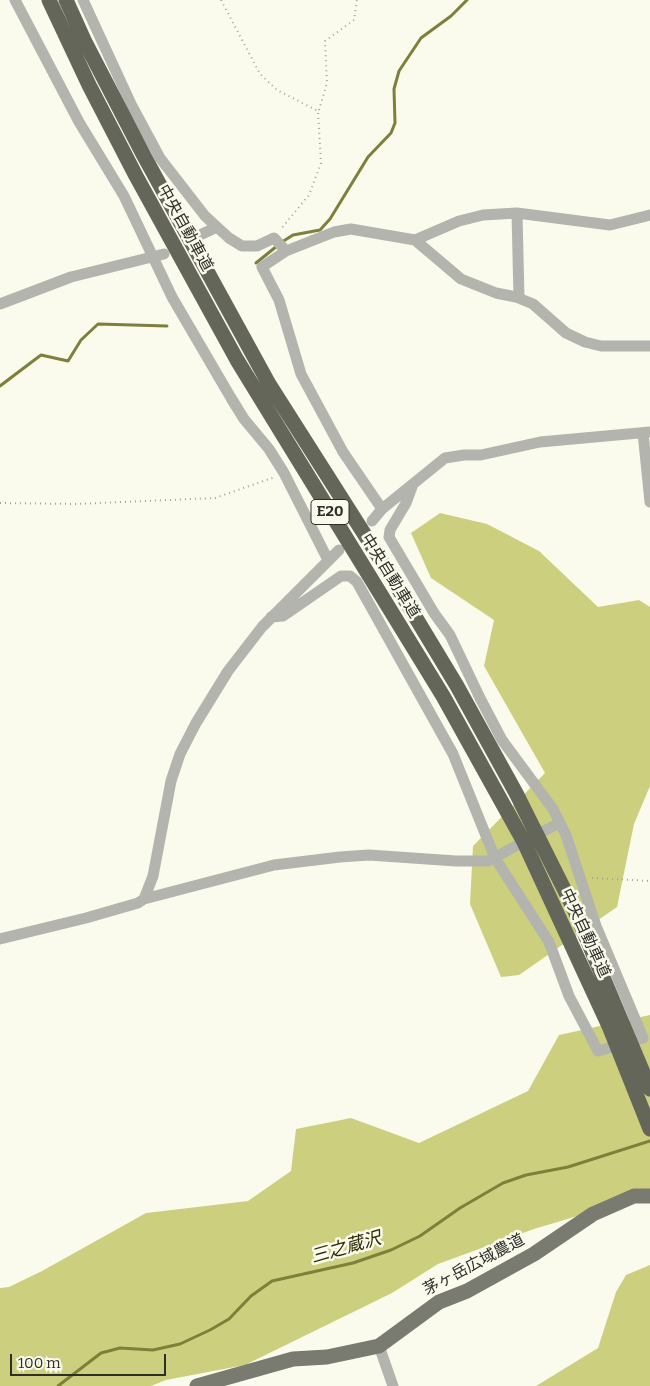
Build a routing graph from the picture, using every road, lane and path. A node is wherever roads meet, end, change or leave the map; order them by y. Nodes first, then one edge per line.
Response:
1 (15, 0) edge
2 (49, 0) edge
3 (66, 0) edge
4 (82, 0) edge
5 (222, 0) edge
6 (358, 0) edge
7 (318, 111) junction
8 (516, 213) junction
9 (650, 215) edge
10 (217, 227) junction
11 (202, 234) dead end
12 (274, 238) junction
13 (415, 240) junction
14 (286, 251) junction
15 (159, 255) junction
16 (519, 298) junction
17 (0, 304) edge
18 (650, 346) edge
19 (646, 432) edge
20 (284, 473) junction
21 (413, 484) junction
22 (650, 502) edge
23 (0, 504) edge
24 (382, 509) junction
25 (372, 521) dead end
26 (339, 550) dead end
27 (328, 560) junction
28 (271, 617) junction
29 (555, 825) junction
30 (498, 855) junction
31 (580, 878) junction
32 (650, 881) edge
33 (144, 899) junction
34 (0, 939) edge
35 (616, 1024) junction
36 (650, 1089) edge
37 (650, 1129) edge
38 (650, 1196) edge
39 (379, 1346) junction
40 (196, 1386) edge
41 (393, 1386) edge

1 - 15 street
2 - 35 highway, 中央自動車道 / E20
3 - 35 highway, 中央自動車道 / E20
4 - 10 street
5 - 7 path
6 - 7 path
7 - 12 path
8 - 9 street
8 - 13 street
8 - 16 street
10 - 11 street
10 - 12 street
12 - 14 street
13 - 14 street
13 - 16 street
14 - 24 street
15 - 17 street
15 - 20 street
16 - 18 street
19 - 21 street
19 - 22 street
20 - 23 path
20 - 27 street
21 - 24 street
21 - 29 street
24 - 25 street
26 - 27 street
27 - 28 street
28 - 30 street
28 - 33 street
29 - 30 street
29 - 31 street
30 - 31 street
30 - 33 street
31 - 32 path
33 - 34 street
35 - 36 highway, 中央自動車道 / E20
35 - 37 highway, 中央自動車道 / E20
38 - 39 main road, 茅ヶ岳広域農道
39 - 40 main road, 茅ヶ岳広域農道
39 - 41 street

